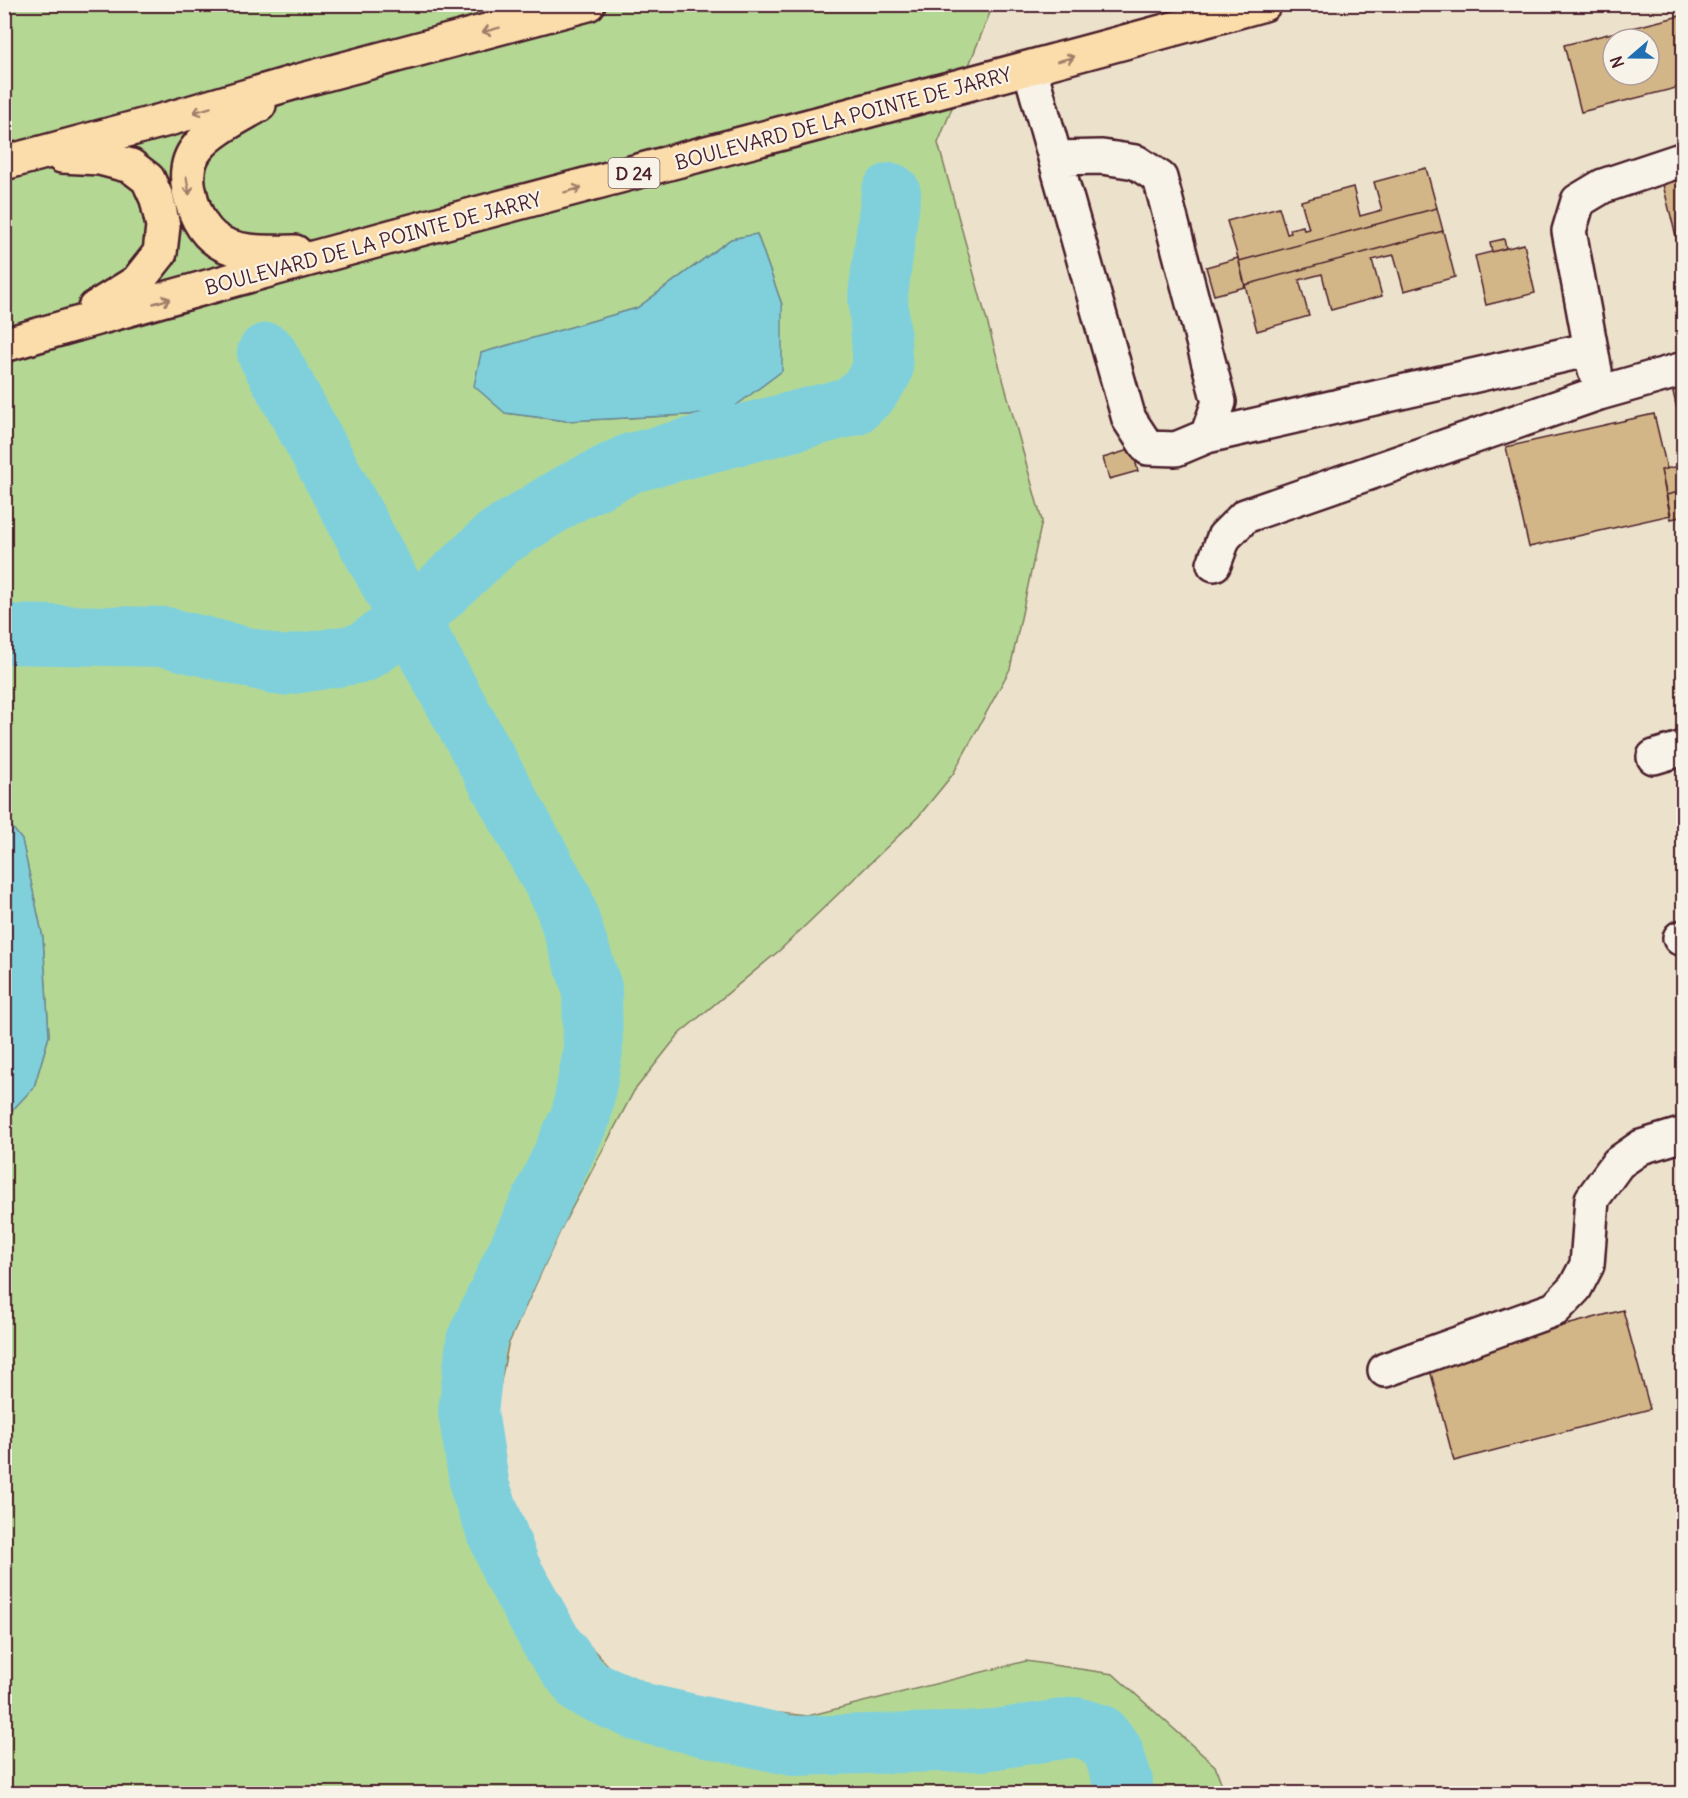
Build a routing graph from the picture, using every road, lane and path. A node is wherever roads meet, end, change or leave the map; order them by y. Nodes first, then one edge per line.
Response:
1 (588, 4) edge
2 (1264, 4) edge
3 (1030, 69) junction
4 (299, 81) junction
5 (37, 154) junction
6 (1055, 158) junction
7 (1683, 159) edge
8 (4, 163) edge
9 (338, 251) junction
10 (63, 328) junction
11 (4, 345) edge
12 (1591, 349) junction
13 (1683, 369) edge
14 (1599, 393) junction
15 (1207, 436) junction
16 (1214, 564) dead end
17 (1683, 1134) edge
18 (1385, 1370) dead end

1 -> 4 main road
3 -> 2 main road, BOULEVARD DE LA POINTE DE JARRY / D 24
3 - 6 lane
9 -> 3 main road, BOULEVARD DE LA POINTE DE JARRY / D 24
4 -> 5 main road
4 -> 9 main road
5 - 8 main road
5 - 10 main road
6 - 15 lane
6 - 15 lane
7 - 12 lane
10 -> 9 main road, BOULEVARD DE LA POINTE DE JARRY / D 24
10 - 11 main road, BOULEVARD DE LA POINTE DE JARRY / D 24
12 - 14 lane
12 - 15 lane
13 - 14 lane
14 - 16 lane
17 - 18 lane

